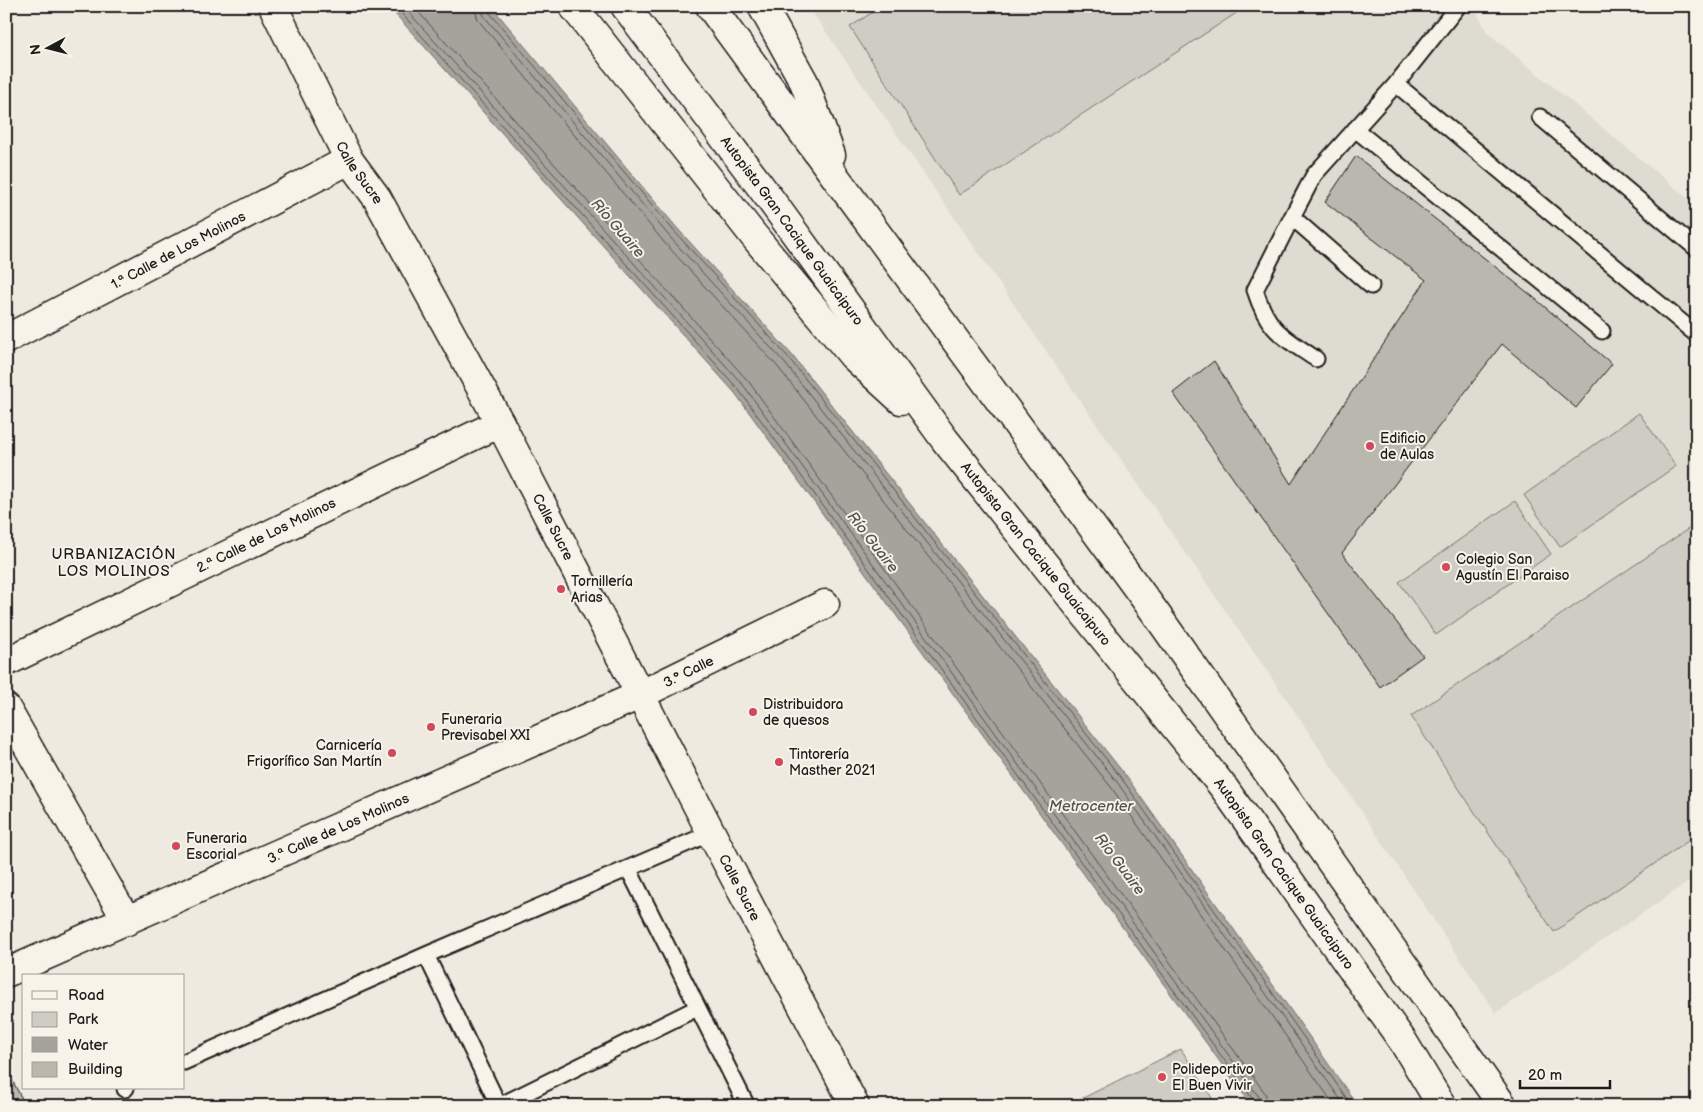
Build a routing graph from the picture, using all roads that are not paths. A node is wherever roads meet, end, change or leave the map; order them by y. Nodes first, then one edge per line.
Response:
1 (273, 6) edge
2 (574, 6) edge
3 (625, 6) edge
4 (710, 6) edge
5 (762, 6) edge
6 (1458, 6) edge
7 (1396, 84) junction
8 (1540, 117) dead end
9 (1355, 129) junction
10 (349, 160) junction
11 (842, 184) junction
12 (1292, 217) junction
13 (1697, 249) edge
14 (1371, 286) dead end
15 (1602, 331) dead end
16 (1697, 335) edge
17 (6, 340) edge
18 (1316, 359) dead end
19 (500, 423) junction
20 (945, 440) junction
21 (824, 604) dead end
22 (6, 662) edge
23 (642, 694) junction
24 (6, 708) edge
25 (711, 833) junction
26 (629, 870) junction
27 (127, 921) junction
28 (426, 955) junction
29 (6, 973) edge
30 (697, 1008) junction
31 (185, 1062) edge
32 (499, 1106) edge
33 (747, 1106) edge
34 (855, 1106) edge
35 (1442, 1106) edge
36 (1503, 1106) edge

1 - 10 main road, Calle Sucre
2 - 20 main road
3 - 20 main road, Autopista Gran Cacique Guaicaipuro
4 - 11 main road
5 - 11 main road
6 - 7 lane
7 - 9 lane
7 - 16 lane
8 - 13 lane
9 - 12 lane
9 - 15 lane
10 - 17 main road, 1.ª Calle de Los Molinos
10 - 19 main road, Calle Sucre
11 - 36 main road
12 - 14 lane
12 - 18 lane
19 - 22 main road, 2.ª Calle de Los Molinos
19 - 23 main road, Calle Sucre
20 - 35 main road, Autopista Gran Cacique Guaicaipuro
21 - 23 main road, 3.° Calle
23 - 25 main road, Calle Sucre
23 - 27 main road, 3.ª Calle de Los Molinos
24 - 27 main road
25 - 26 lane
25 - 34 main road, Calle Sucre
26 - 28 lane
26 - 30 lane
27 - 29 main road, 3.ª Calle de Los Molinos
28 - 31 lane
28 - 32 lane
30 - 32 lane
30 - 33 lane

